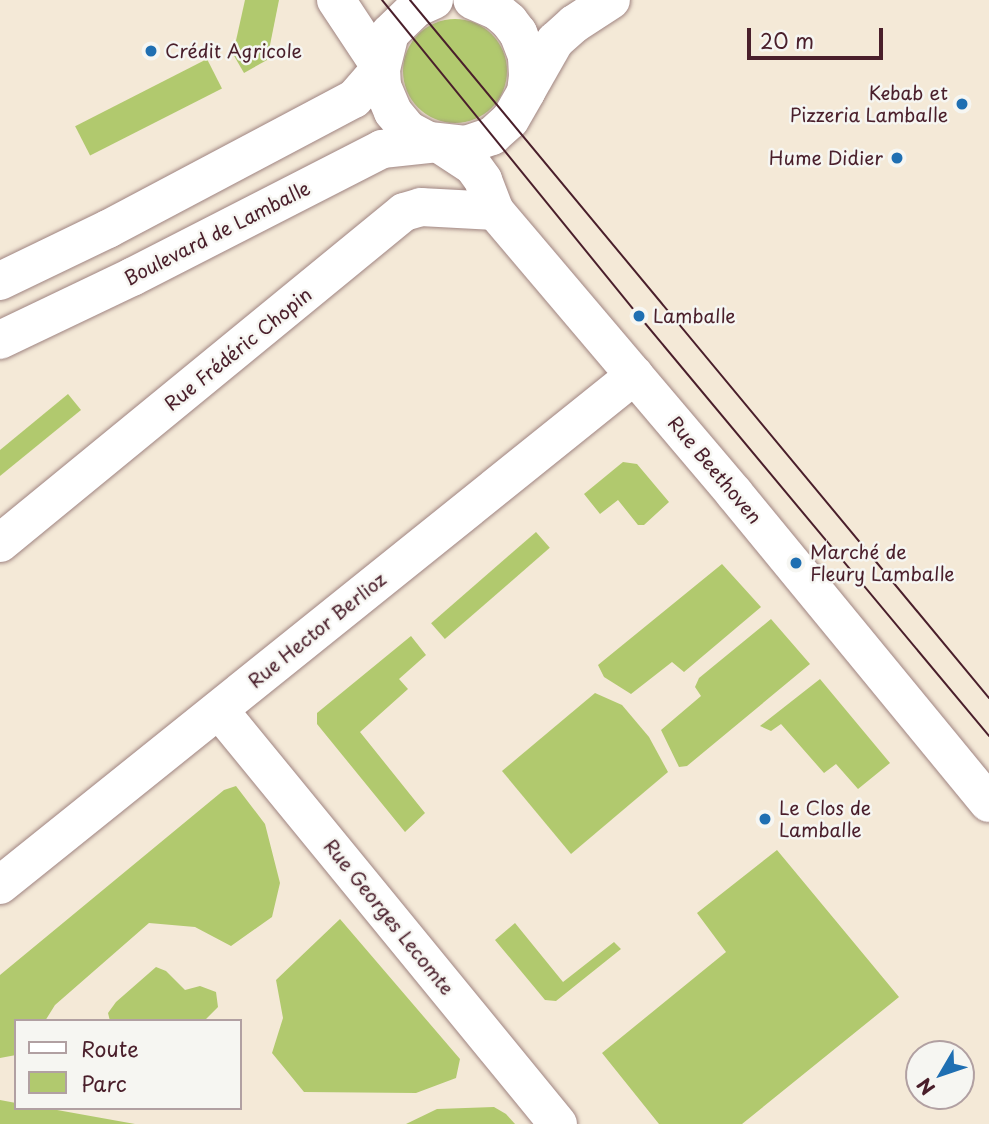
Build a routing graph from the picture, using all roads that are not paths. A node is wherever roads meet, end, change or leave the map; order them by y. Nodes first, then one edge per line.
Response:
1 (336, 0) edge
2 (434, 0) edge
3 (472, 0) edge
4 (611, 0) edge
5 (381, 68) junction
6 (526, 92) junction
7 (438, 143) junction
8 (495, 211) junction
9 (0, 281) edge
10 (0, 340) edge
11 (635, 375) junction
12 (0, 543) edge
13 (219, 710) junction
14 (989, 803) edge
15 (0, 885) edge
16 (558, 1124) edge

1 - 5 street
2 - 5 street
3 - 6 street
4 - 6 street
5 - 7 street, Rue Beethoven
5 - 9 street
6 - 7 street, Boulevard de Lamballe
7 - 8 street, Rue Beethoven
7 - 10 street, Boulevard de Lamballe
8 - 11 street, Rue Beethoven
8 - 12 street, Rue Frédéric Chopin
11 - 13 street, Rue Hector Berlioz
11 - 14 street, Rue Beethoven
13 - 15 street, Rue Hector Berlioz
13 - 16 street, Rue Georges Lecomte

